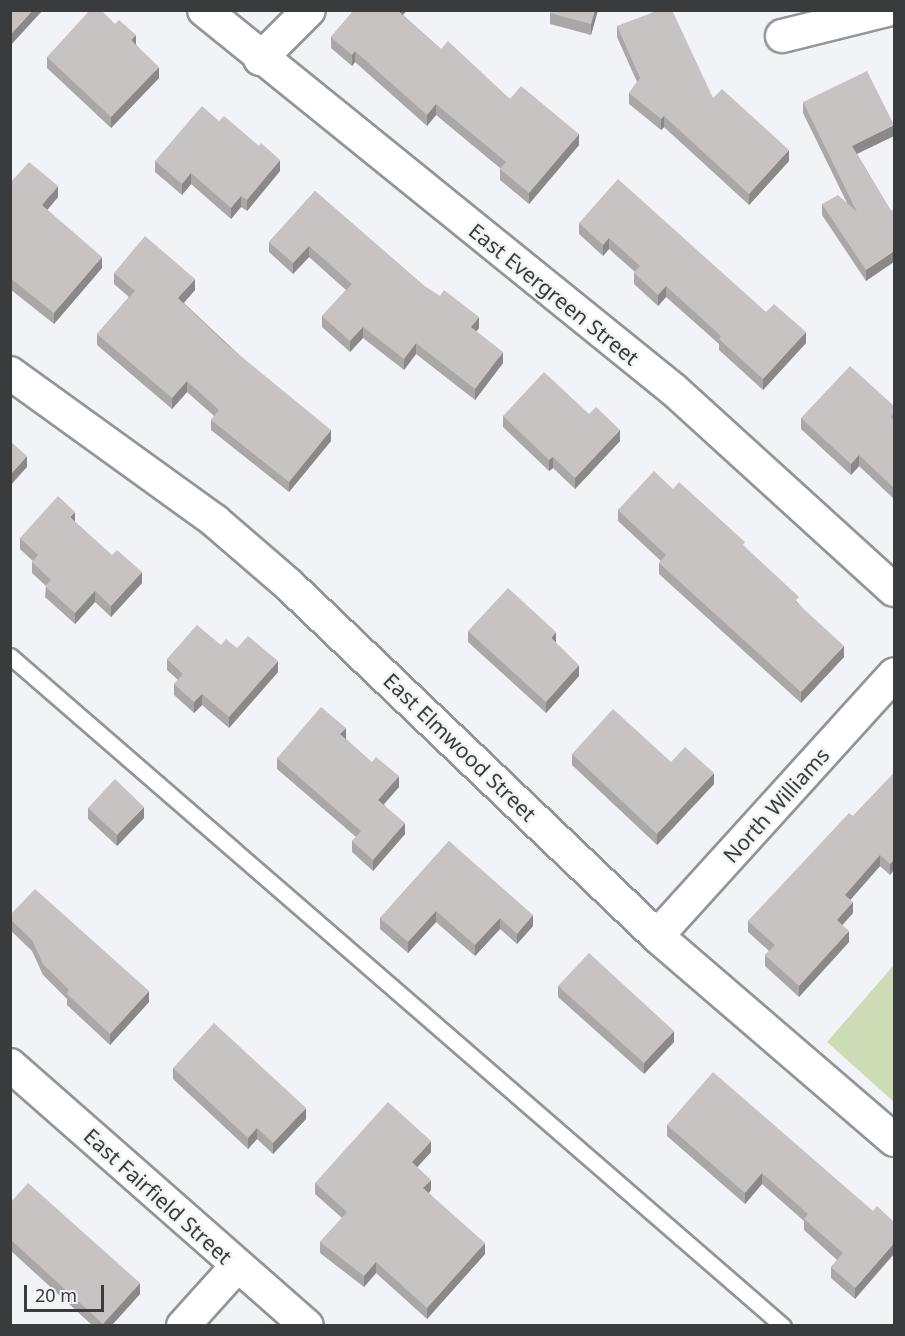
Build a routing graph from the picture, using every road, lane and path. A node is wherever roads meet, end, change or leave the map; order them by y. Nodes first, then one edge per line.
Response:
1 (204, 10) edge
2 (309, 10) edge
3 (887, 10) edge
4 (782, 36) dead end
5 (260, 59) junction
6 (10, 373) edge
7 (894, 591) edge
8 (10, 656) edge
9 (894, 675) edge
10 (657, 936) junction
11 (10, 1065) edge
12 (894, 1140) edge
13 (237, 1266) junction
14 (183, 1326) edge
15 (307, 1326) edge
16 (783, 1326) edge

1 - 5 street, East Evergreen Street
2 - 5 street
3 - 4 street
5 - 7 street, East Evergreen Street
6 - 10 street, East Elmwood Street
8 - 16 lane
9 - 10 street, North Williams
10 - 12 street, East Elmwood Street
11 - 13 street, East Fairfield Street
13 - 14 street
13 - 15 street, East Fairfield Street

